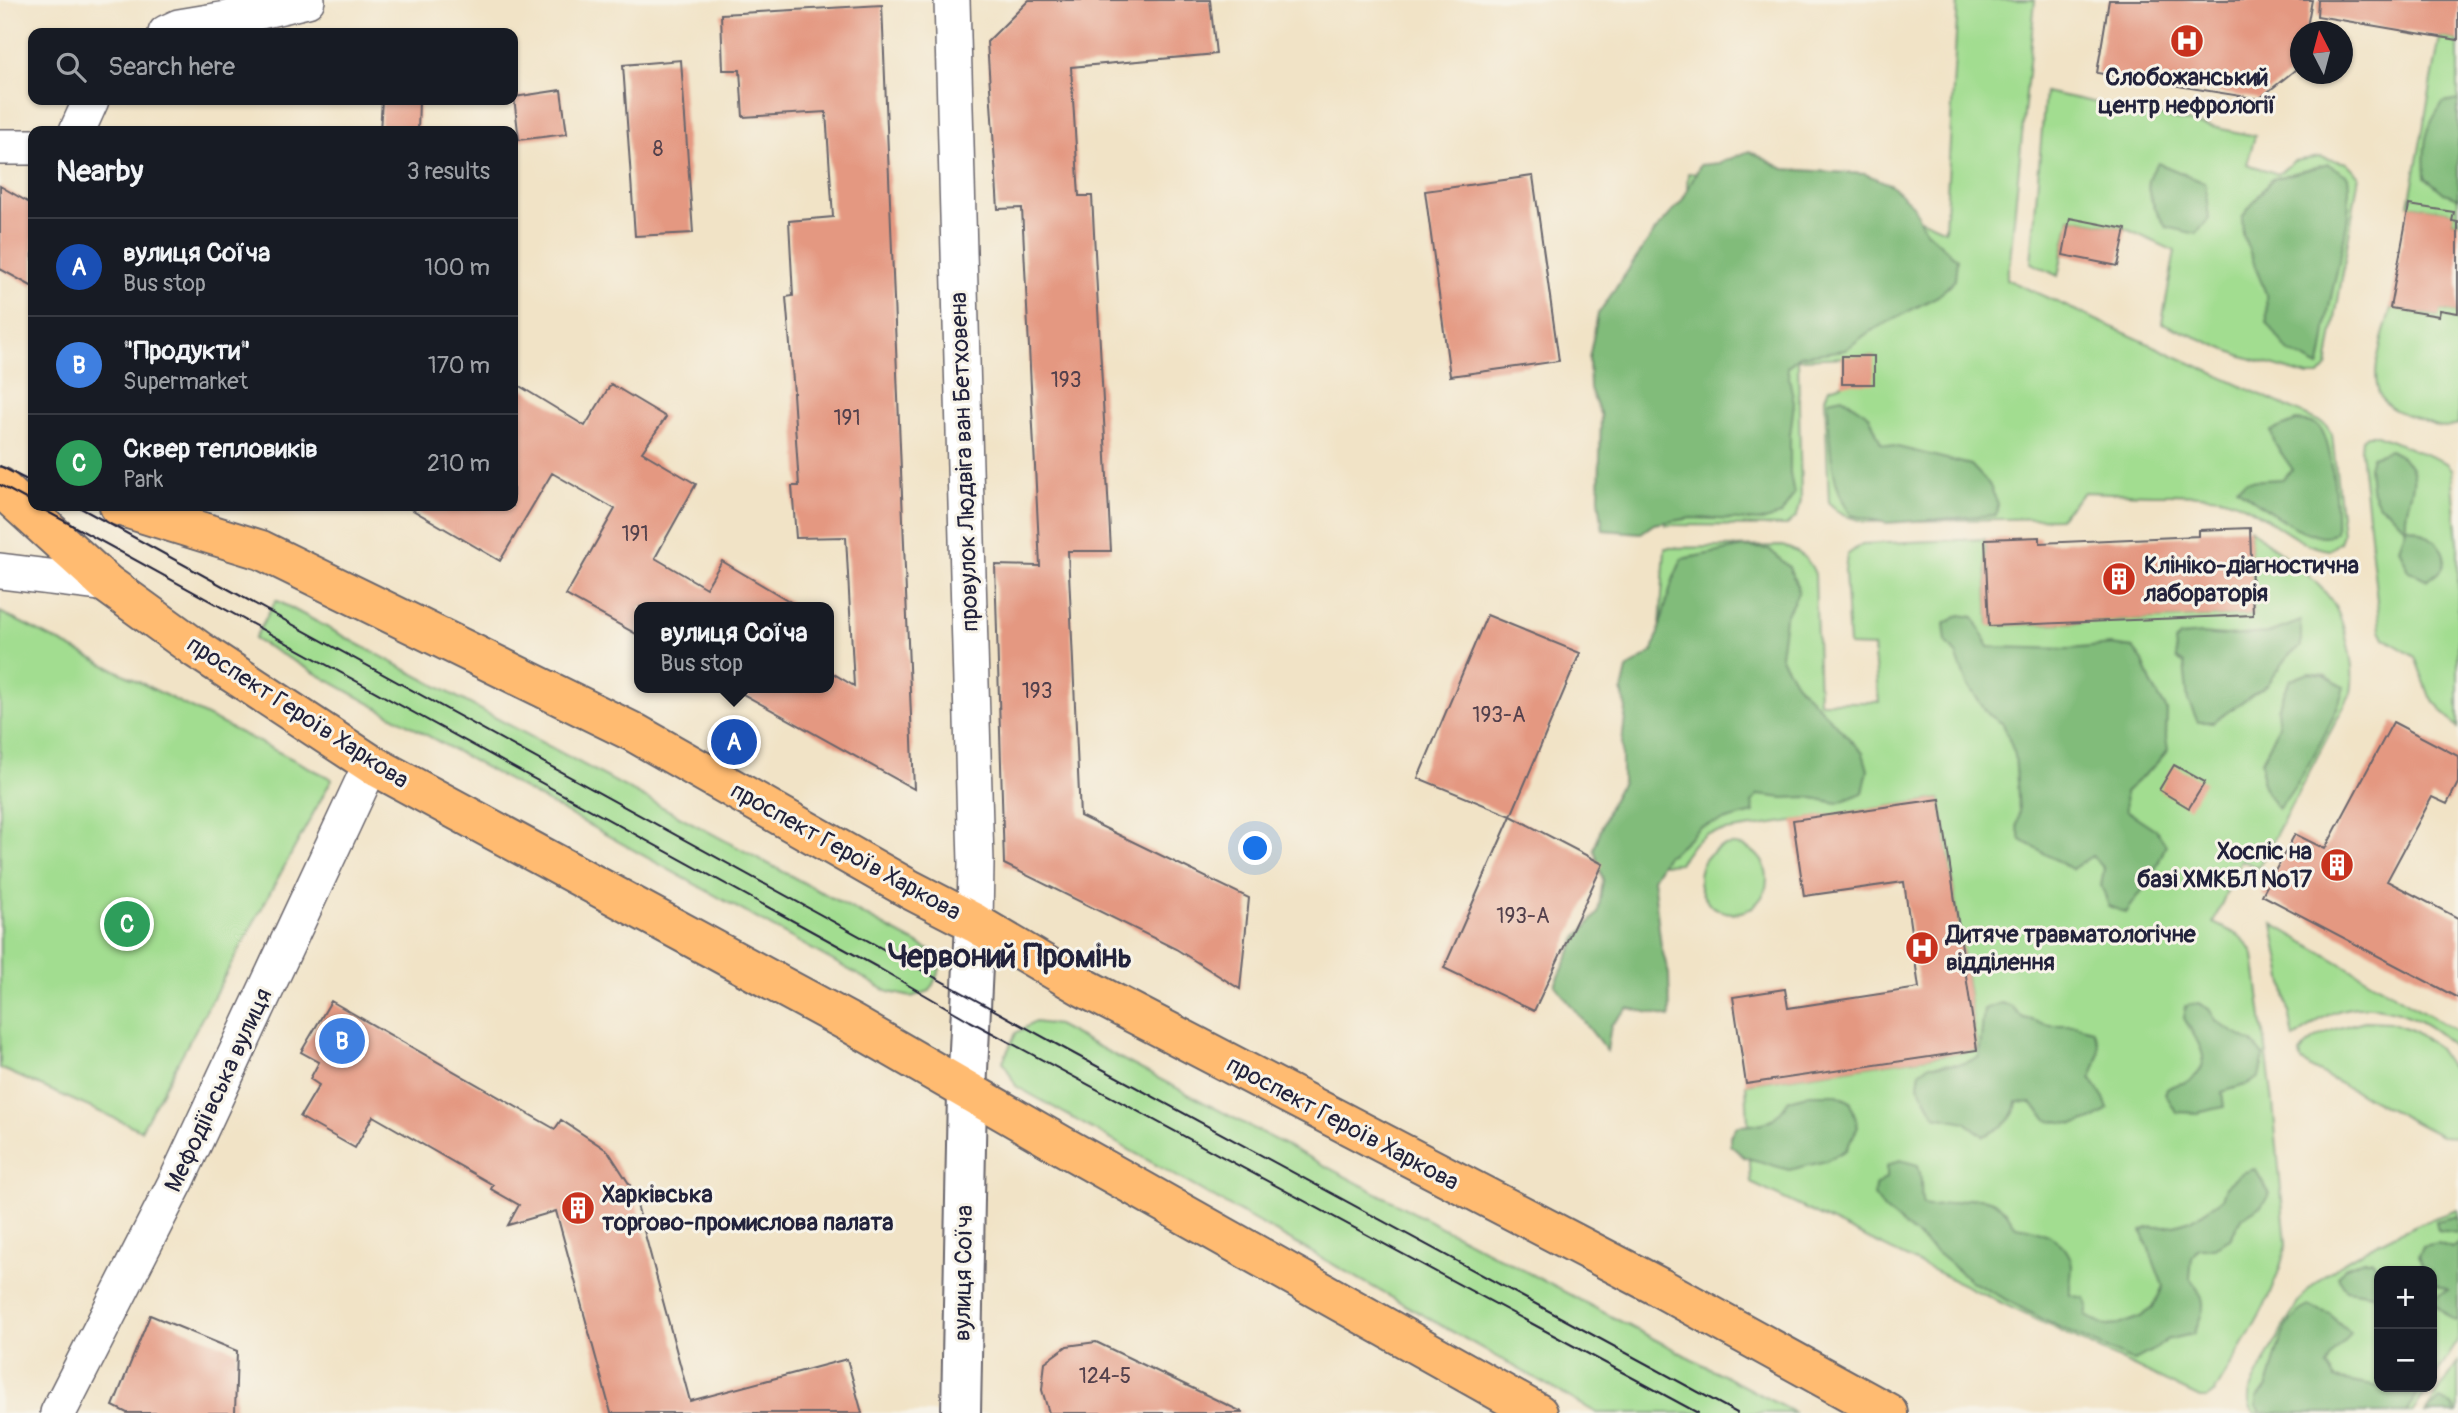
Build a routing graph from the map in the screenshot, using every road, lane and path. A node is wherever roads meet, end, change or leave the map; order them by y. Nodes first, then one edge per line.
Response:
1 (307, 0) edge
2 (952, 0) edge
3 (177, 28) edge
4 (89, 105) edge
5 (78, 126) edge
6 (0, 147) edge
7 (28, 147) edge
8 (0, 469) edge
9 (28, 477) edge
10 (0, 487) edge
11 (136, 511) edge
12 (0, 571) edge
13 (107, 584) junction
14 (371, 764) junction
15 (975, 923) junction
16 (967, 1092) junction
17 (58, 1413) edge
18 (961, 1413) edge
19 (1538, 1413) edge
20 (1888, 1413) edge

1 - 3 street
2 - 15 street, провулок Людвіга ван Бетховена
4 - 5 street
6 - 7 street
8 - 9 main road
10 - 13 main road, проспект Героїв Харкова
11 - 15 main road, проспект Героїв Харкова
12 - 13 street
13 - 14 main road, проспект Героїв Харкова
14 - 16 main road, проспект Героїв Харкова
14 - 17 street, Мефодіївська вулиця
15 - 16 street, вулиця Соїча
15 - 20 main road, проспект Героїв Харкова
16 - 18 street, вулиця Соїча
16 - 19 main road, проспект Героїв Харкова

